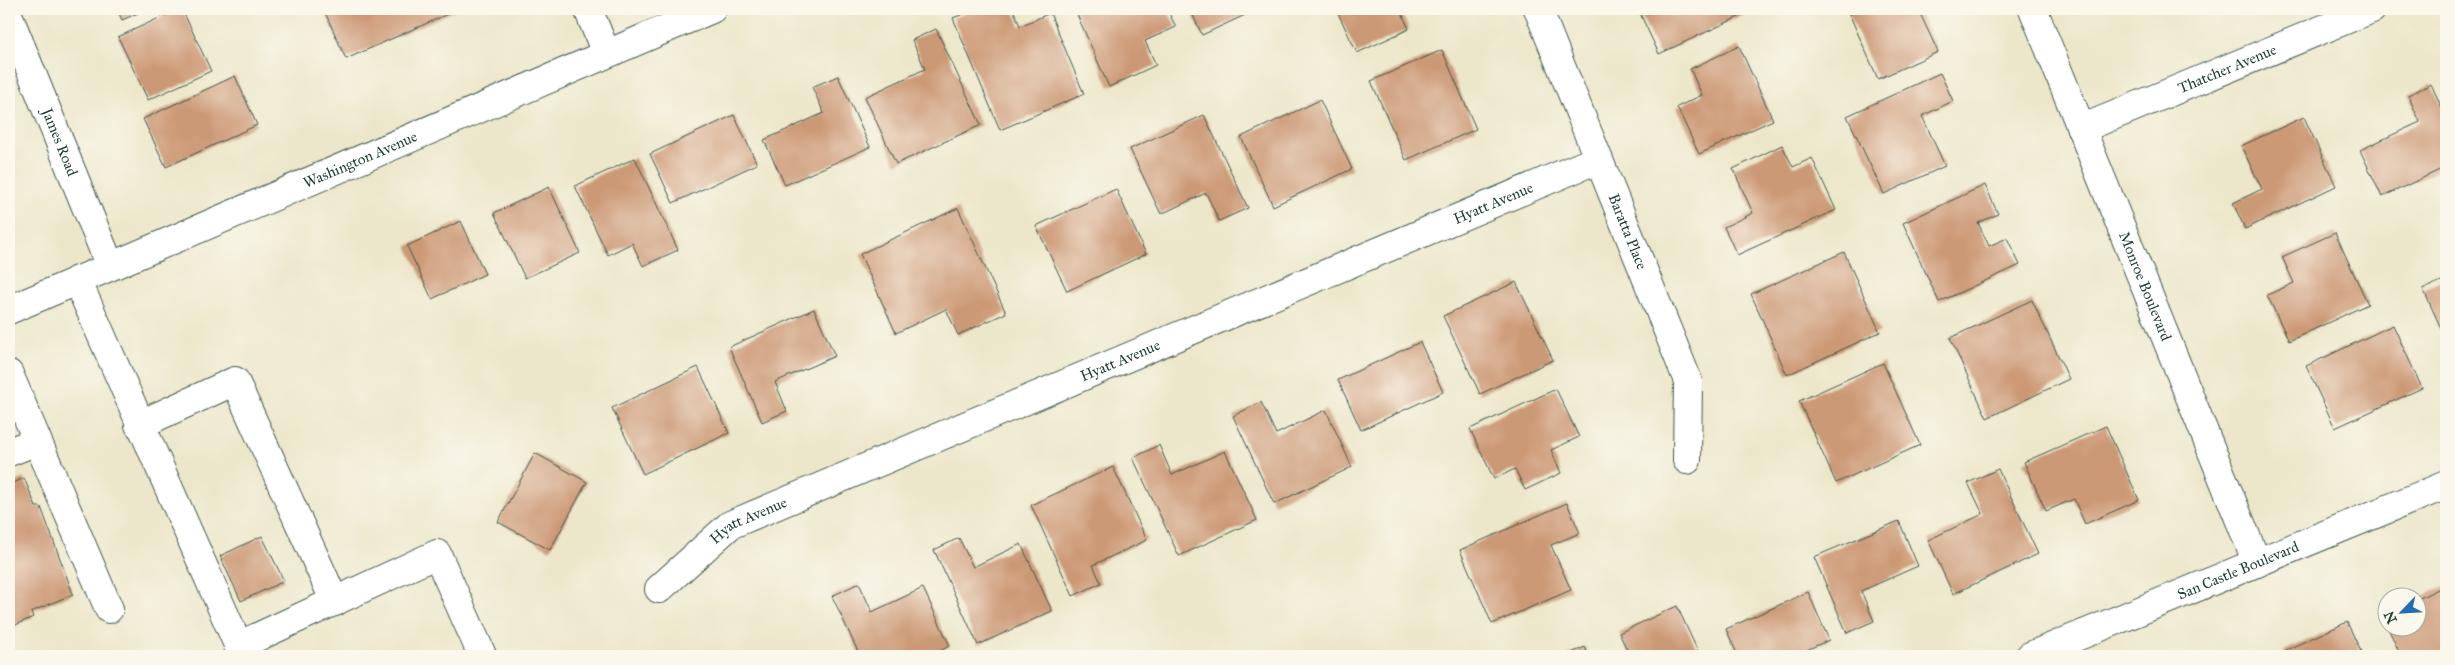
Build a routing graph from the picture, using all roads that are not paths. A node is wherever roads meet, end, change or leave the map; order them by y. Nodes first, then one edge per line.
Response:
1 (588, 9) edge
2 (712, 9) edge
3 (1538, 9) edge
4 (2033, 9) edge
5 (2372, 9) edge
6 (9, 17) edge
7 (606, 53) junction
8 (2081, 129) junction
9 (1598, 159) junction
10 (110, 266) junction
11 (77, 280) junction
12 (9, 310) edge
13 (9, 374) edge
14 (140, 425) junction
15 (37, 441) junction
16 (9, 452) edge
17 (1687, 460) dead end
18 (2446, 484) edge
19 (2257, 563) junction
20 (659, 589) dead end
21 (335, 602) junction
22 (109, 609) dead end
23 (241, 651) edge
24 (479, 656) edge
25 (2030, 656) edge

1 - 7 street
2 - 7 street, Washington Avenue
3 - 9 street, Baratta Place
4 - 8 street, Monroe Boulevard
5 - 8 street, Thatcher Avenue
6 - 10 street, James Road
7 - 10 street, Washington Avenue
8 - 19 street, Monroe Boulevard
9 - 17 street, Baratta Place
9 - 20 street, Hyatt Avenue
10 - 11 street, Washington Avenue
11 - 12 street, Washington Avenue
11 - 14 street
13 - 15 street
14 - 21 street
14 - 23 street
15 - 16 street
15 - 22 street
18 - 19 street, San Castle Boulevard
19 - 25 street, San Castle Boulevard
21 - 23 street
21 - 24 street

